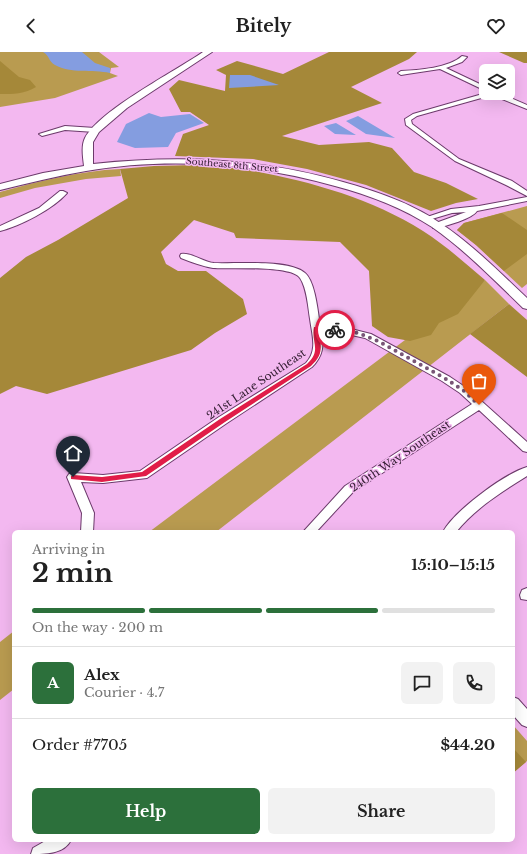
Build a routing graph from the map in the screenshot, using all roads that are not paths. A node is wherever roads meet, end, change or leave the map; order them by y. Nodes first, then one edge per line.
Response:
1 (208, 52) edge
2 (464, 57) dead end
3 (440, 67) junction
4 (401, 73) dead end
5 (479, 86) edge
6 (479, 96) edge
7 (510, 100) edge
8 (527, 107) edge
9 (95, 130) junction
10 (42, 134) dead end
11 (89, 167) junction
12 (0, 187) edge
13 (63, 193) dead end
14 (527, 194) edge
15 (527, 198) edge
16 (479, 208) junction
17 (425, 219) junction
18 (436, 226) junction
19 (0, 230) edge
20 (184, 256) dead end
21 (527, 305) edge
22 (316, 328) junction
23 (479, 405) junction
24 (527, 448) edge
25 (527, 471) edge
26 (87, 530) edge
27 (311, 530) edge
28 (450, 530) edge
29 (515, 706) edge
30 (527, 720) edge
31 (60, 842) edge
32 (39, 854) edge

1 - 9 street
2 - 3 street
3 - 4 street
3 - 5 street
6 - 14 street
7 - 8 street
9 - 10 street
9 - 11 street
11 - 12 street, Southeast 8th Street
11 - 17 street, Southeast 8th Street
13 - 19 street
15 - 16 street
16 - 17 street
16 - 18 street
17 - 18 street, Southeast 8th Street
18 - 21 street, Southeast 8th Street
20 - 22 street, 241st Lane Southeast
22 - 23 street
22 - 26 street, 241st Lane Southeast
23 - 24 street
23 - 27 street, 240th Way Southeast
25 - 28 street
29 - 30 street
31 - 32 street

